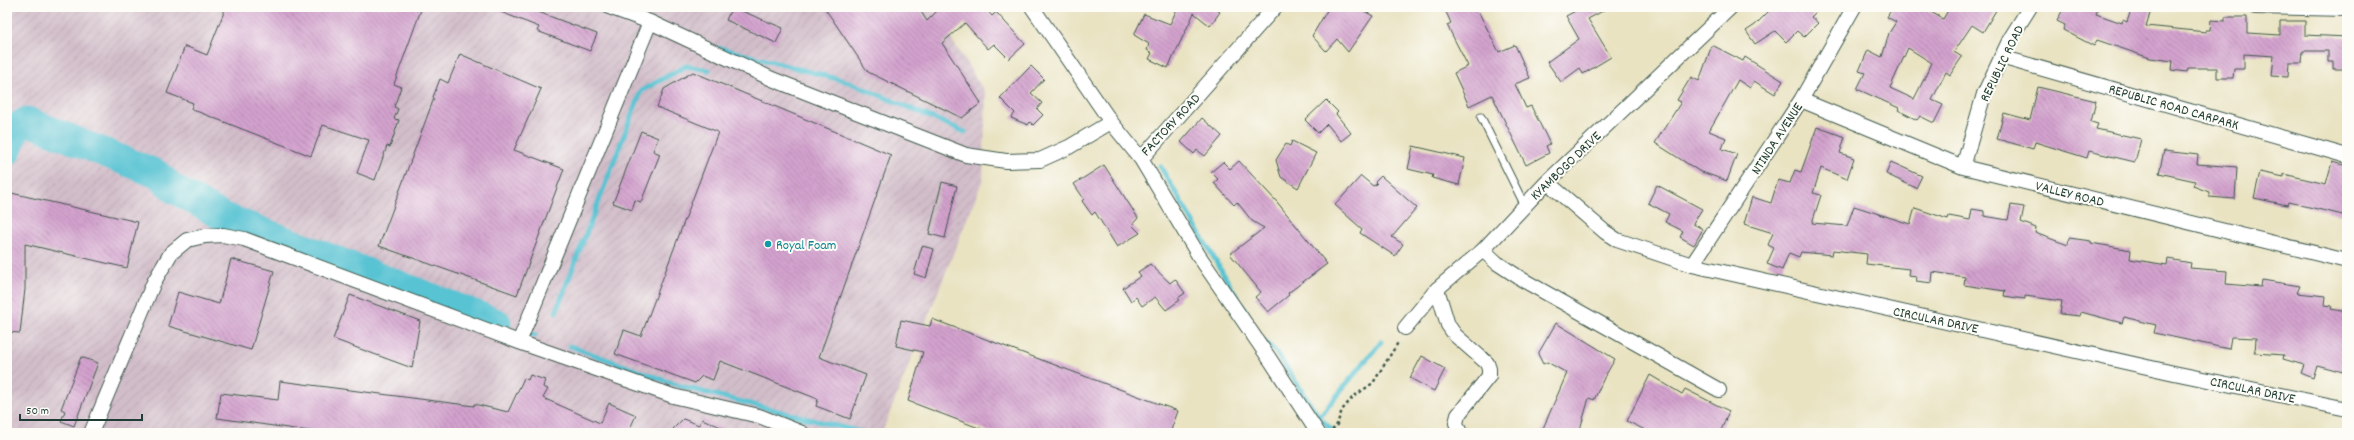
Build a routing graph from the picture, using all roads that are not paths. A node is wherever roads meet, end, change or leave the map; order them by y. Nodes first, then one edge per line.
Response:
1 (610, 7) edge
2 (1032, 7) edge
3 (1275, 7) edge
4 (1731, 7) edge
5 (1854, 7) edge
6 (2030, 7) edge
7 (2255, 7) edge
8 (2347, 10) edge
9 (650, 22) junction
10 (2001, 57) junction
11 (1801, 100) junction
12 (1481, 117) dead end
13 (1111, 122) junction
14 (2347, 156) edge
15 (1141, 159) junction
16 (1963, 167) junction
17 (1547, 182) junction
18 (1524, 204) junction
19 (1483, 250) junction
20 (2347, 261) edge
21 (1692, 265) junction
22 (1437, 289) junction
23 (1405, 328) road end
24 (519, 342) junction
25 (1719, 390) dead end
26 (2347, 409) edge
27 (91, 433) edge
28 (802, 433) edge
29 (1318, 433) edge
30 (1460, 433) edge

1 - 9 street
2 - 13 street, FACTORY ROAD
3 - 15 street, FACTORY ROAD
4 - 17 street, KYAMBOGO DRIVE
5 - 11 street, NTINDA AVENUE
6 - 10 street, REPUBLIC ROAD
7 - 8 street
9 - 13 street
9 - 24 street
10 - 14 street, REPUBLIC ROAD CARPARK
10 - 16 street, REPUBLIC ROAD
11 - 16 street, VALLEY ROAD
11 - 21 street, NTINDA AVENUE
12 - 18 lane
13 - 15 street, FACTORY ROAD
15 - 29 street
16 - 20 street, VALLEY ROAD
17 - 18 street, KYAMBOGO DRIVE
17 - 21 street, CIRCULAR DRIVE
18 - 19 street, KYAMBOGO DRIVE
19 - 22 street, KYAMBOGO DRIVE
19 - 25 street
21 - 26 street, CIRCULAR DRIVE
22 - 23 street, KYAMBOGO DRIVE
22 - 30 street
24 - 27 street
24 - 28 street

